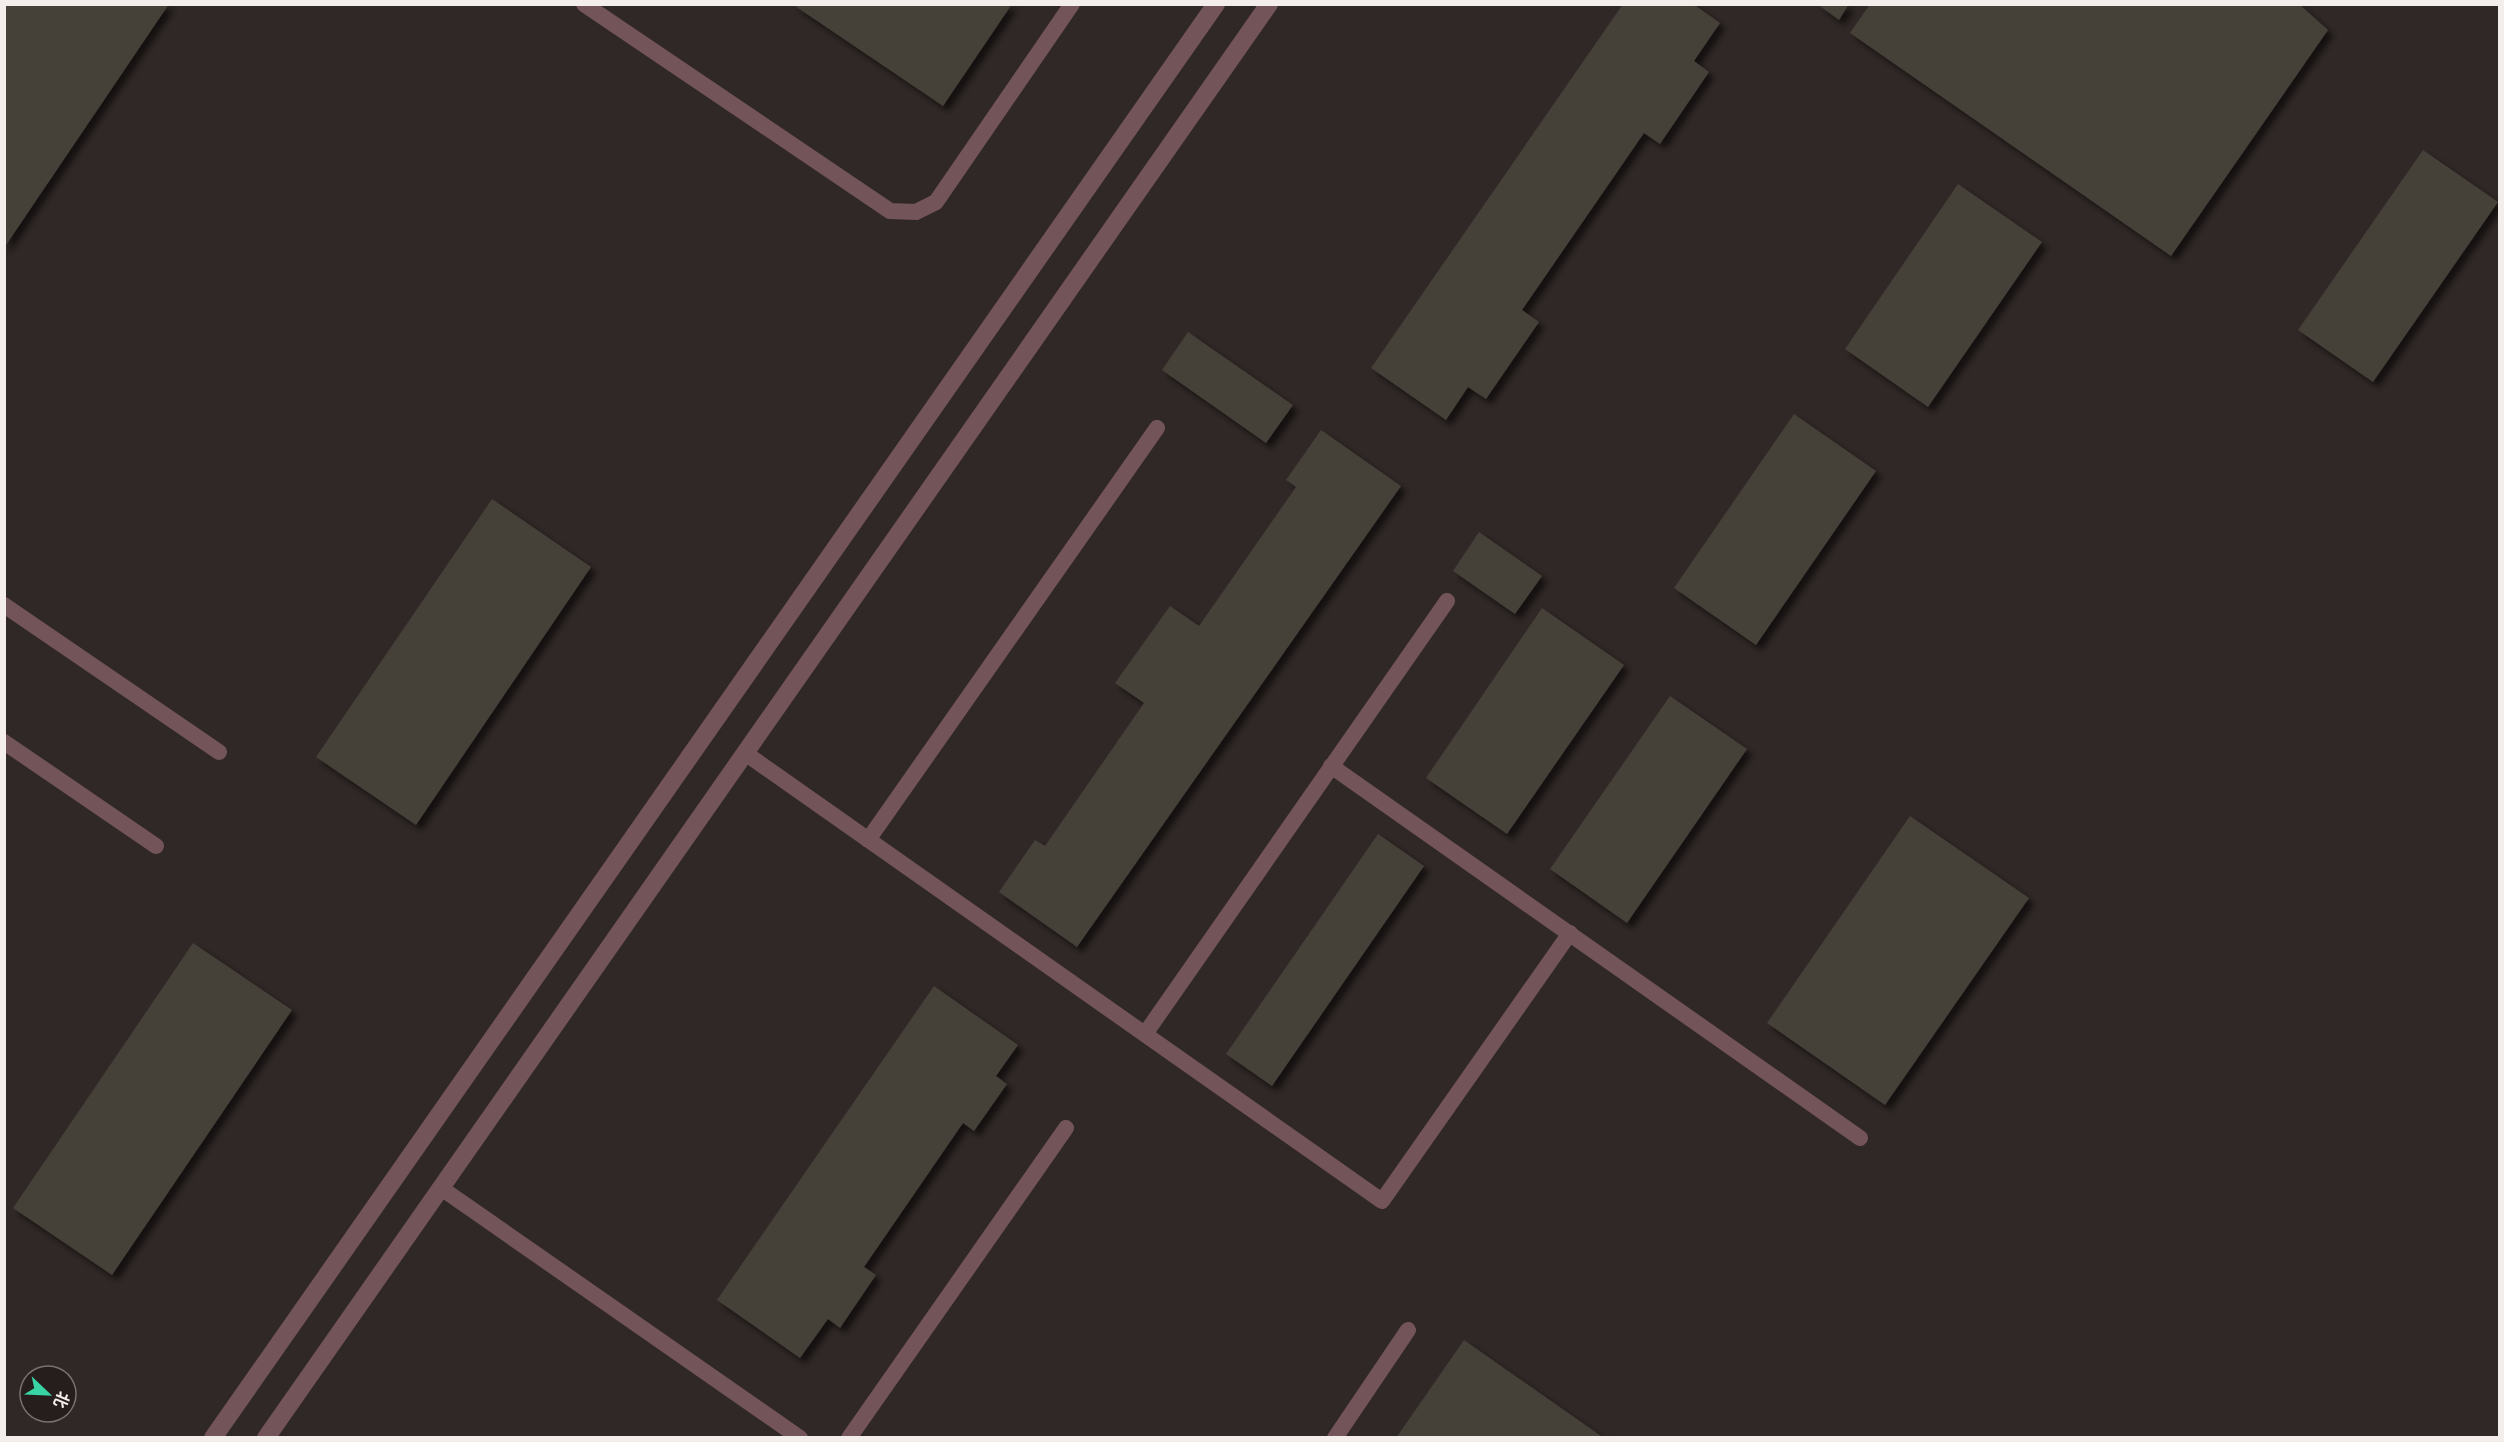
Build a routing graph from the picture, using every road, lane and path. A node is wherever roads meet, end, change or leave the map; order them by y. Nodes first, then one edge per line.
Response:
1 (584, 4) edge
2 (1072, 4) edge
3 (1216, 4) edge
4 (1269, 4) edge
5 (1157, 428) dead end
6 (1447, 601) dead end
7 (4, 605) edge
8 (4, 742) edge
9 (219, 752) dead end
10 (745, 753) junction
11 (1331, 766) junction
12 (868, 840) junction
13 (156, 846) dead end
14 (1569, 933) junction
15 (1144, 1034) junction
16 (1066, 1128) dead end
17 (1860, 1138) dead end
18 (441, 1188) junction
19 (1408, 1330) dead end
20 (213, 1437) edge
21 (266, 1437) edge
22 (800, 1437) edge
23 (849, 1437) edge
24 (1335, 1437) edge

1 - 2 lane
3 - 20 street
4 - 10 street
5 - 12 lane
6 - 11 lane
7 - 9 lane
8 - 13 lane
10 - 12 lane
10 - 18 street
11 - 14 lane
11 - 15 lane
12 - 15 lane
14 - 15 lane
14 - 17 lane
16 - 23 lane
18 - 21 street
18 - 22 lane
19 - 24 lane

